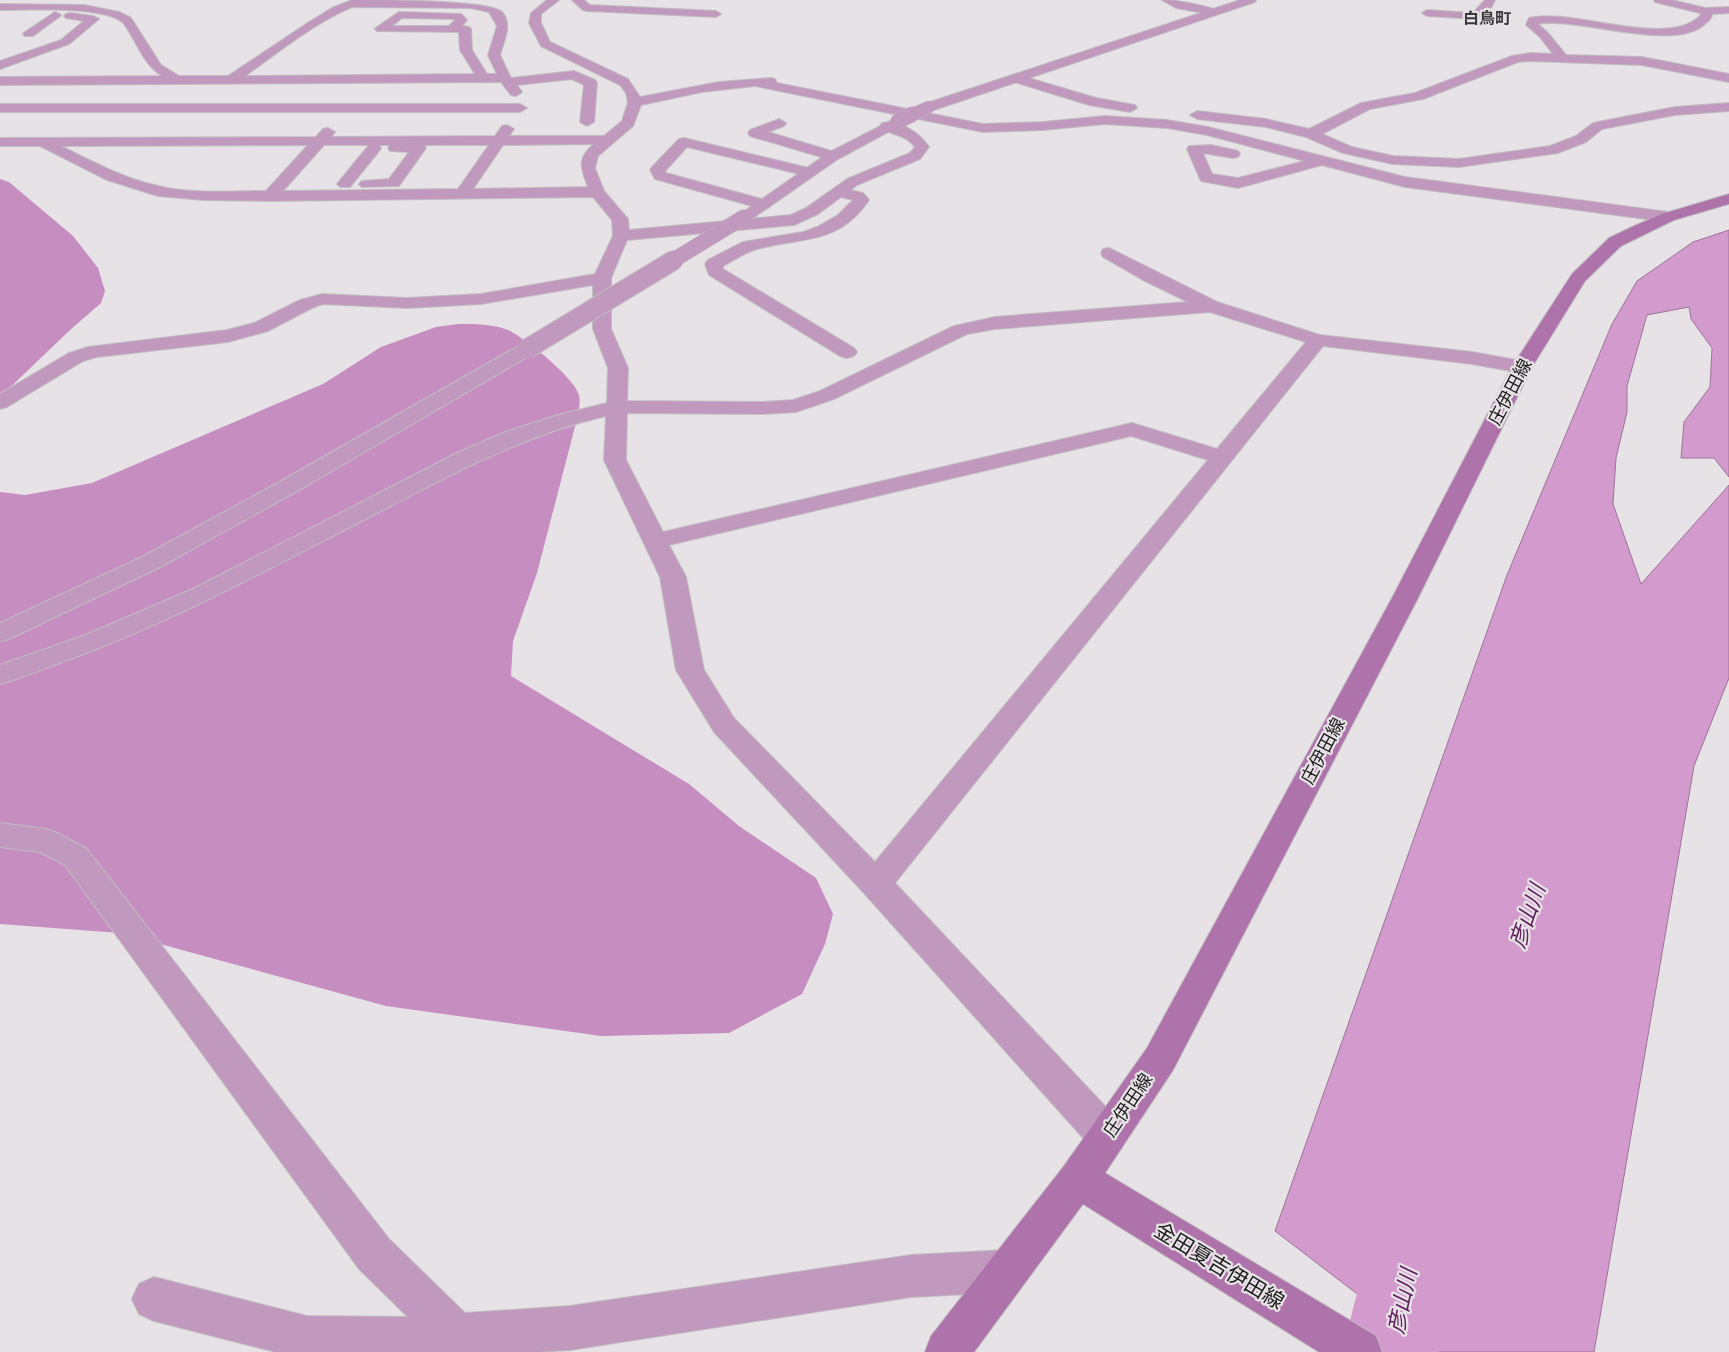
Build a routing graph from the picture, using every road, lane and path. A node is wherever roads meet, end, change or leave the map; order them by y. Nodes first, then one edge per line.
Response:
1 (554, 0) edge
2 (577, 0) edge
3 (1167, 0) edge
4 (1251, 0) edge
5 (1490, 0) edge
6 (1660, 0) edge
7 (356, 2) edge
8 (0, 7) edge
9 (679, 7) edge
10 (1729, 10) edge
11 (50, 11) junction
12 (1705, 11) junction
13 (1214, 12) junction
14 (716, 14) dead end
15 (432, 15) junction
16 (1434, 27) dead end
17 (416, 29) junction
18 (452, 29) junction
19 (29, 34) dead end
20 (1561, 56) junction
21 (0, 65) edge
22 (1015, 78) junction
23 (1729, 78) edge
24 (175, 79) junction
25 (231, 79) junction
26 (292, 79) junction
27 (376, 79) junction
28 (478, 79) junction
29 (120, 80) junction
30 (507, 80) junction
31 (0, 81) edge
32 (38, 81) junction
33 (753, 82) junction
34 (821, 82) dead end
35 (635, 102) junction
36 (0, 104) edge
37 (198, 107) junction
38 (1729, 107) edge
39 (0, 108) edge
40 (80, 108) junction
41 (130, 108) junction
42 (261, 108) junction
43 (350, 108) junction
44 (442, 108) junction
45 (520, 108) junction
46 (114, 119) dead end
47 (184, 119) dead end
48 (587, 122) dead end
49 (779, 123) dead end
50 (893, 124) junction
51 (98, 130) dead end
52 (171, 130) dead end
53 (1311, 134) junction
54 (412, 140) junction
55 (500, 140) junction
56 (610, 140) junction
57 (158, 141) junction
58 (226, 141) junction
59 (0, 142) edge
60 (35, 142) junction
61 (82, 142) junction
62 (321, 146) junction
63 (374, 148) junction
64 (142, 153) dead end
65 (833, 156) junction
66 (1246, 158) dead end
67 (1323, 161) junction
68 (1264, 162) dead end
69 (127, 165) dead end
70 (1290, 169) junction
71 (808, 172) junction
72 (112, 177) junction
73 (345, 184) junction
74 (297, 186) junction
75 (274, 191) junction
76 (597, 192) junction
77 (837, 192) junction
78 (462, 194) junction
79 (1729, 199) edge
80 (763, 204) junction
81 (1668, 217) junction
82 (621, 236) junction
83 (1109, 253) dead end
84 (602, 278) junction
85 (1211, 306) junction
86 (1318, 340) junction
87 (847, 352) dead end
88 (1522, 367) junction
89 (0, 403) edge
90 (617, 407) junction
91 (1223, 458) junction
92 (655, 541) junction
93 (0, 633) edge
94 (0, 675) edge
95 (0, 835) edge
96 (876, 884) junction
97 (1107, 1136) junction
98 (1078, 1179) junction
99 (1007, 1271) junction
100 (154, 1299) dead end
101 (430, 1342) edge
102 (947, 1352) edge
103 (1360, 1352) edge

1 - 35 street
2 - 9 street
3 - 13 street
4 - 13 street
5 - 16 street
6 - 12 street
7 - 25 street
7 - 30 street
8 - 11 street
9 - 14 street
10 - 12 street
11 - 19 street
11 - 21 street
11 - 24 street
12 - 20 street
13 - 22 street
15 - 17 street
15 - 17 street
15 - 18 street
17 - 18 street
18 - 28 street
20 - 23 street
20 - 53 street
22 - 50 street, bridge
22 - 53 street
24 - 25 street
24 - 29 street
25 - 26 street
25 - 37 street
26 - 27 street
26 - 42 street
27 - 28 street
27 - 43 street
28 - 30 street
28 - 44 street
29 - 32 street
29 - 40 street
30 - 45 street
30 - 48 street
31 - 32 street
32 - 36 street
33 - 34 street
33 - 35 street
33 - 67 street
35 - 56 street
37 - 41 street
37 - 42 street
37 - 47 street
38 - 53 street
39 - 40 street
40 - 41 street
40 - 60 street
41 - 46 street
42 - 43 street
42 - 58 street
43 - 44 street
43 - 62 street
44 - 45 street
44 - 54 street
45 - 55 street
49 - 65 street
50 - 65 street
50 - 77 street
51 - 61 street
52 - 57 street
54 - 55 street
54 - 62 street
55 - 56 street
55 - 78 street
56 - 76 street
57 - 58 street
57 - 61 street
57 - 64 street
58 - 62 street
59 - 60 street
60 - 61 street
60 - 72 street
62 - 63 street
62 - 74 street
62 - 75 street
63 - 73 street
63 - 73 street
65 - 71 street
66 - 70 street
67 - 70 street
67 - 81 street
68 - 70 street
69 - 72 street
71 - 80 street
71 - 80 street
72 - 75 street
73 - 74 street
74 - 75 street
75 - 78 street
76 - 78 street
76 - 82 street
77 - 82 street
77 - 87 street
79 - 81 main road, 庄伊田線
80 - 93 street, bridge
81 - 88 main road, 庄伊田線
82 - 84 street
83 - 85 street
84 - 89 street
84 - 90 street
85 - 86 street
85 - 90 street
86 - 88 street
86 - 91 street
88 - 97 main road, 庄伊田線
90 - 92 street
90 - 94 street
91 - 92 street
91 - 96 street
92 - 96 street
95 - 101 street
96 - 97 street
97 - 98 main road, 庄伊田線
98 - 99 main road, 庄伊田線
98 - 103 main road, 金田夏吉伊田線
99 - 101 street
99 - 102 main road, 庄伊田線
100 - 101 street

